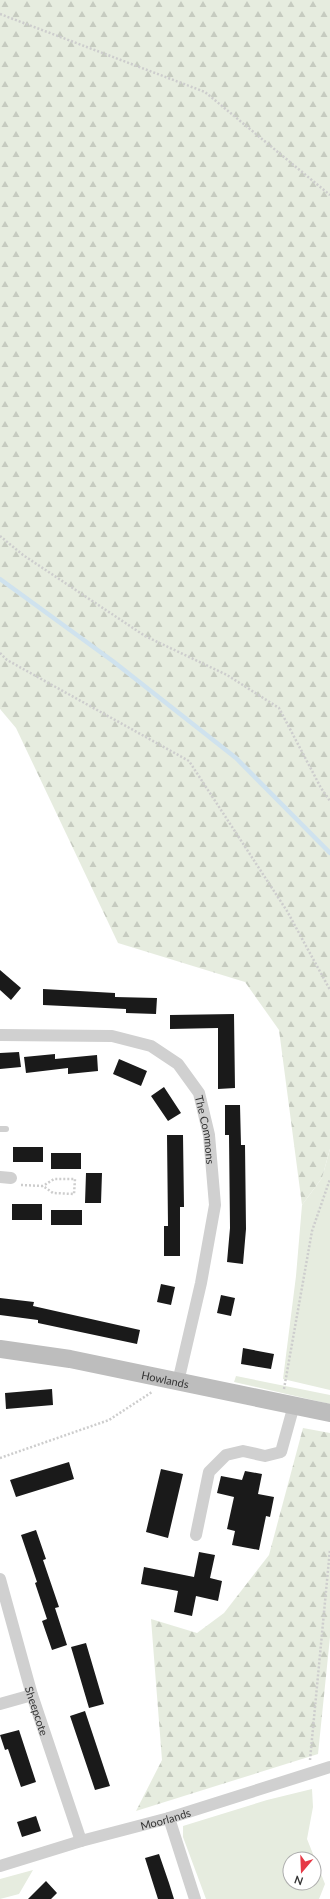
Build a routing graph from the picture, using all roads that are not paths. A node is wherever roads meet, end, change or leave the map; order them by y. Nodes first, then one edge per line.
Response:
1 (0, 1035) edge
2 (0, 1349) edge
3 (173, 1381) junction
4 (288, 1404) junction
5 (330, 1413) edge
6 (196, 1535) dead end
7 (0, 1579) edge
8 (32, 1695) junction
9 (0, 1704) edge
10 (330, 1767) edge
11 (169, 1818) junction
12 (81, 1841) junction
13 (0, 1866) edge
14 (196, 1899) edge

1 - 3 street, The Commons
2 - 3 street, Howlands
3 - 4 street, Howlands
4 - 5 street, Howlands
4 - 6 street
7 - 8 street, Sheepcote
8 - 9 street
8 - 12 street, Sheepcote
10 - 11 street, Moorlands
11 - 12 street, Moorlands
11 - 14 street
12 - 13 street, Moorlands

